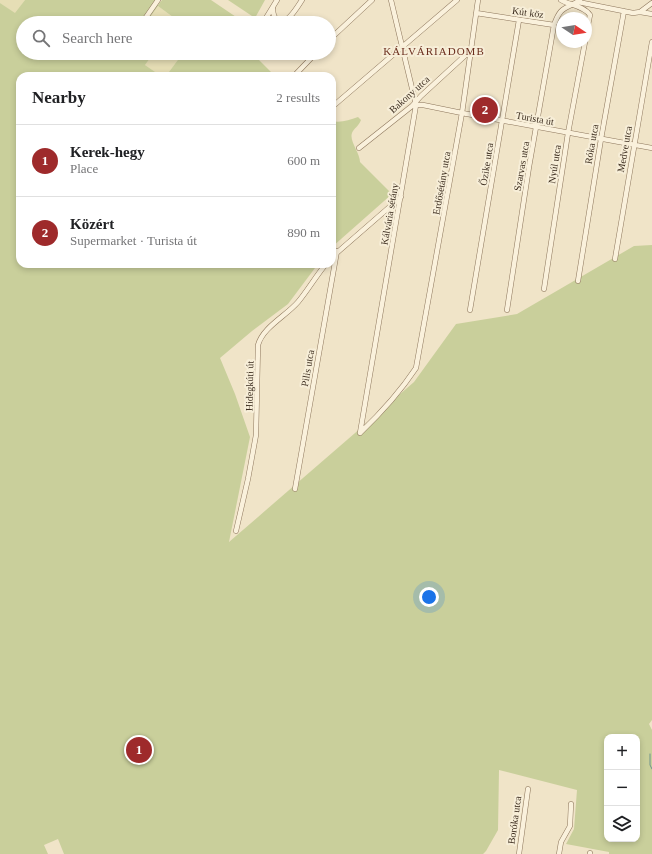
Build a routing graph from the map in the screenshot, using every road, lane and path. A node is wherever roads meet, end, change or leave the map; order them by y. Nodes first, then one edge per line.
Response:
1 (158, 0) edge
2 (277, 0) edge
3 (302, 0) edge
4 (372, 0) edge
5 (391, 0) edge
6 (457, 0) edge
7 (478, 0) edge
8 (561, 0) edge
9 (579, 1) edge
10 (652, 3) edge
11 (573, 4) junction
12 (273, 9) junction
13 (624, 11) junction
14 (588, 12) edge
15 (640, 12) junction
16 (476, 13) junction
17 (652, 14) edge
18 (147, 16) edge
19 (268, 16) edge
20 (275, 16) edge
21 (290, 16) edge
22 (519, 20) junction
23 (554, 25) junction
24 (336, 33) edge
25 (652, 42) edge
26 (402, 48) junction
27 (584, 48) edge
28 (470, 52) junction
29 (309, 60) edge
30 (298, 72) edge
31 (336, 104) edge
32 (415, 104) junction
33 (462, 113) junction
34 (502, 120) junction
35 (537, 127) junction
36 (568, 133) junction
37 (601, 139) junction
38 (634, 145) junction
39 (359, 148) dead end
40 (652, 148) edge
41 (401, 197) junction
42 (337, 251) joint
43 (336, 257) edge
44 (615, 259) dead end
45 (323, 268) edge
46 (334, 268) edge
47 (578, 281) dead end
48 (544, 289) dead end
49 (470, 310) dead end
50 (507, 310) dead end
51 (360, 433) joint
52 (295, 489) dead end
53 (236, 531) dead end
54 (528, 789) dead end
55 (571, 804) dead end
56 (519, 854) edge
57 (559, 854) edge

1 - 18 street
2 - 12 street
3 - 21 street
4 - 24 street
5 - 26 street, Kálvária sétány
6 - 26 street
7 - 16 street, Erdősétány utca
8 - 11 street
9 - 11 street
9 - 13 street
10 - 15 street
11 - 14 street
11 - 23 street
12 - 19 street
12 - 20 street
13 - 15 street
13 - 37 street, Róka utca
15 - 17 street
16 - 22 street, Kút köz
16 - 28 street, Erdősétány utca
22 - 23 street, Kút köz
22 - 34 street, Őzike utca
23 - 35 street, Szarvas utca
25 - 38 street, Medve utca
26 - 31 street
26 - 32 street, Kálvária sétány
27 - 36 street, Nyúl utca
28 - 32 street, Bakony utca
28 - 33 street, Erdősétány utca
29 - 30 street
32 - 33 street, Turista út
32 - 39 street, Bakony utca
32 - 41 street, Kálvária sétány
33 - 34 street, Turista út
33 - 51 street, Erdősétány utca
34 - 35 street, Turista út
34 - 49 street, Őzike utca
35 - 36 street, Turista út
35 - 50 street, Szarvas utca
36 - 37 street, Turista út
36 - 48 street, Nyúl utca
37 - 38 street, Turista út
37 - 47 street, Róka utca
38 - 40 street, Turista út
38 - 44 street, Medve utca
41 - 42 street
41 - 51 street, Kálvária sétány
42 - 43 street, Pilis utca
45 - 53 street, Hidegkúti út
46 - 52 street, Pilis utca
54 - 56 street, Boróka utca
55 - 57 street

